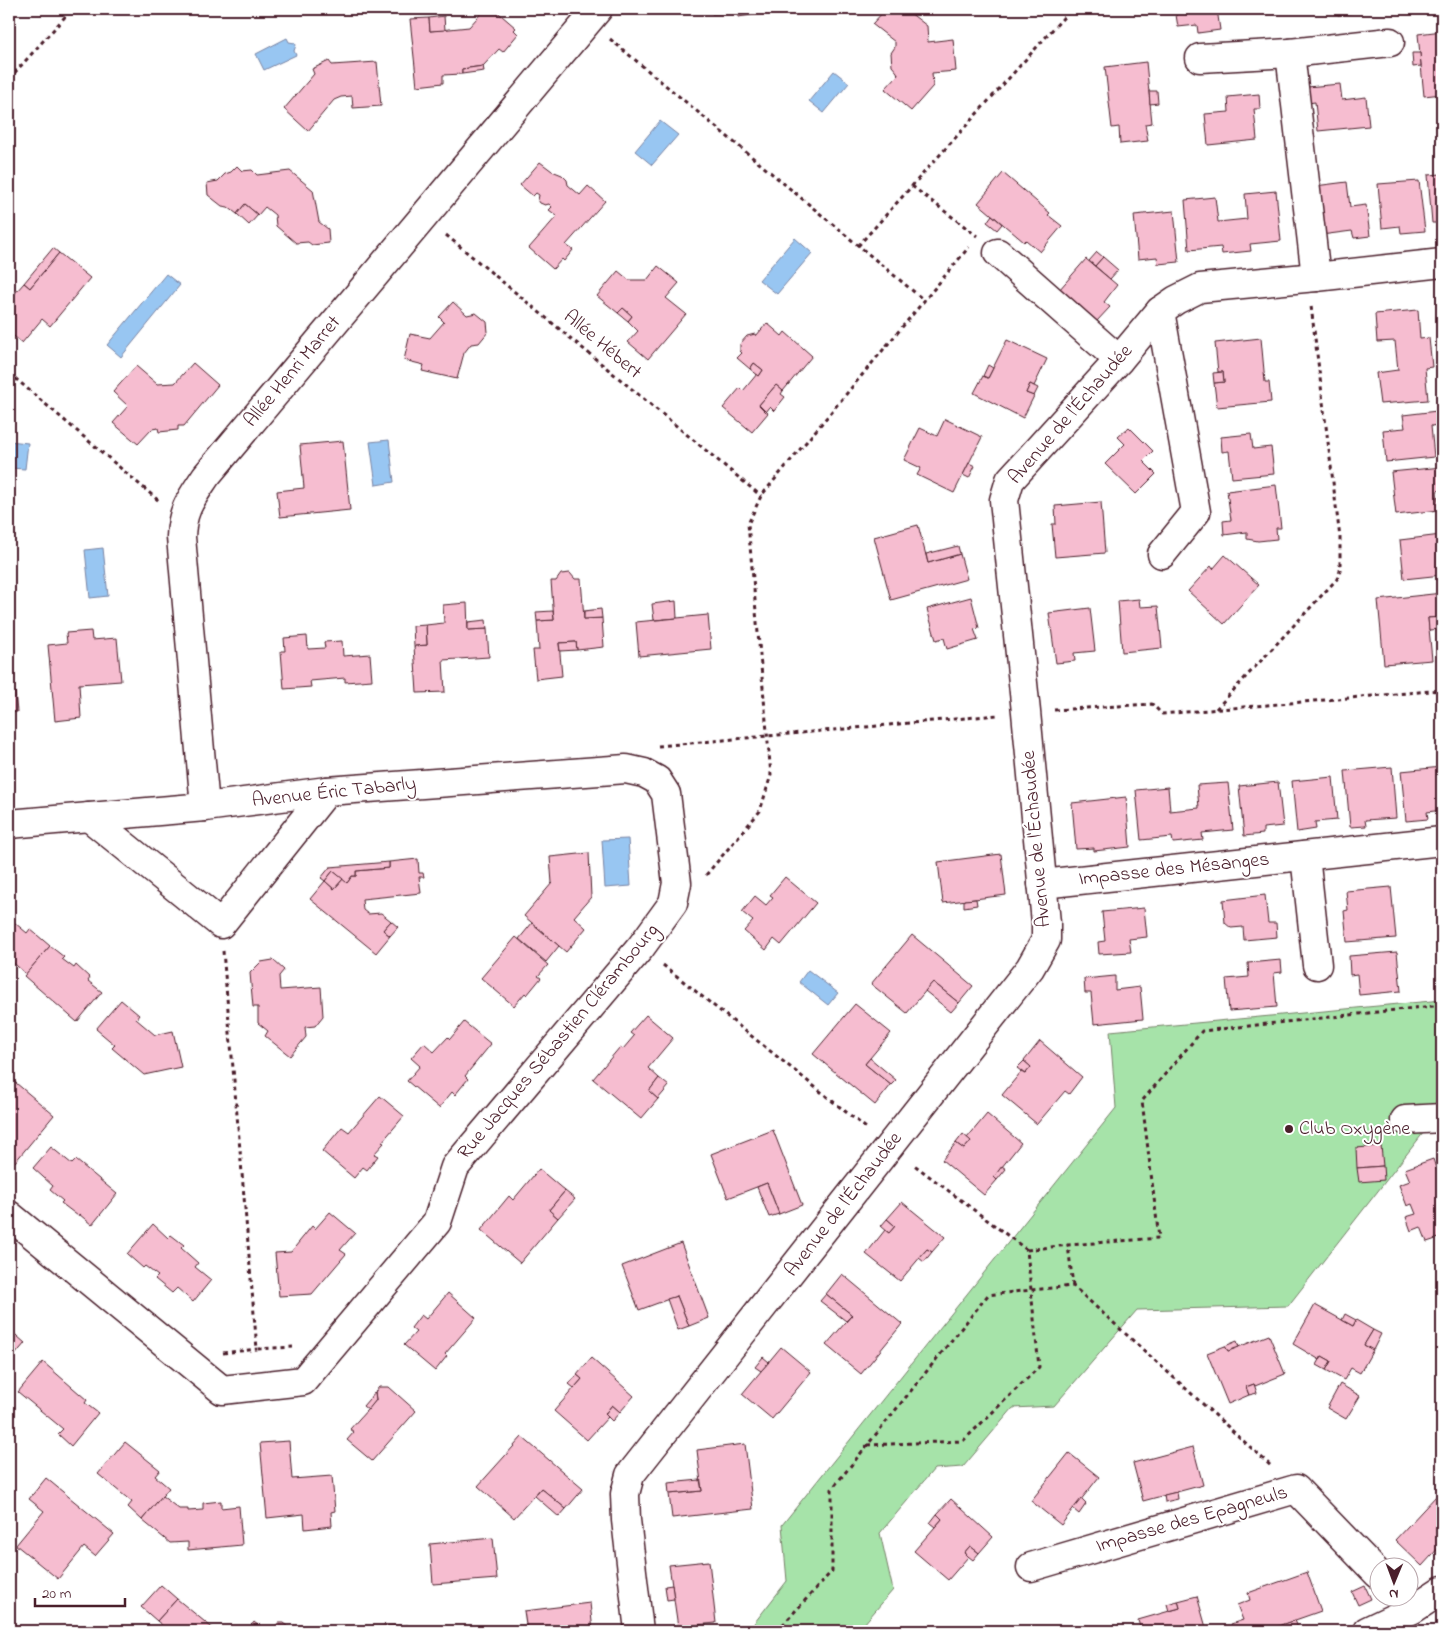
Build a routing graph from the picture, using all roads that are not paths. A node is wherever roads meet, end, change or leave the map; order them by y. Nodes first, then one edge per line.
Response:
1 (593, 15) edge
2 (1390, 42) dead end
3 (1290, 53) junction
4 (1200, 58) dead end
5 (988, 245) road end
6 (1442, 263) edge
7 (1312, 278) junction
8 (1160, 311) junction
9 (1119, 360) junction
10 (1162, 554) dead end
11 (657, 780) joint
12 (327, 790) junction
13 (205, 807) junction
14 (89, 817) junction
15 (9, 824) edge
16 (1442, 841) edge
17 (1305, 856) junction
18 (1042, 884) junction
19 (1317, 965) dead end
20 (1442, 1118) edge
21 (1405, 1120) dead end
22 (9, 1215) edge
23 (1368, 1564) edge
24 (1031, 1567) dead end
25 (1442, 1590) edge
26 (1418, 1599) edge
27 (1401, 1608) edge
28 (639, 1631) edge
29 (1367, 1631) edge

1 - 13 street, Allée Henri Marret
2 - 3 street
3 - 4 street
3 - 7 street
5 - 9 street
6 - 7 street, Avenue de l'Échaudée
7 - 8 street, Avenue de l'Échaudée
8 - 9 street, Avenue de l'Échaudée
8 - 10 street
9 - 18 street, Avenue de l'Échaudée
11 - 12 street, Avenue Éric Tabarly
11 - 22 street, Rue Jacques Sébastien Clérambourg
12 - 13 street, Avenue Éric Tabarly
12 - 14 street
13 - 14 street, Avenue Éric Tabarly
14 - 15 street, Avenue Éric Tabarly
16 - 17 street, Impasse des Mésanges
17 - 18 street, Impasse des Mésanges
17 - 19 street
18 - 28 street, Avenue de l'Échaudée
20 - 21 street
23 - 24 street, Impasse des Epagneuls
25 - 26 street
27 - 29 street

